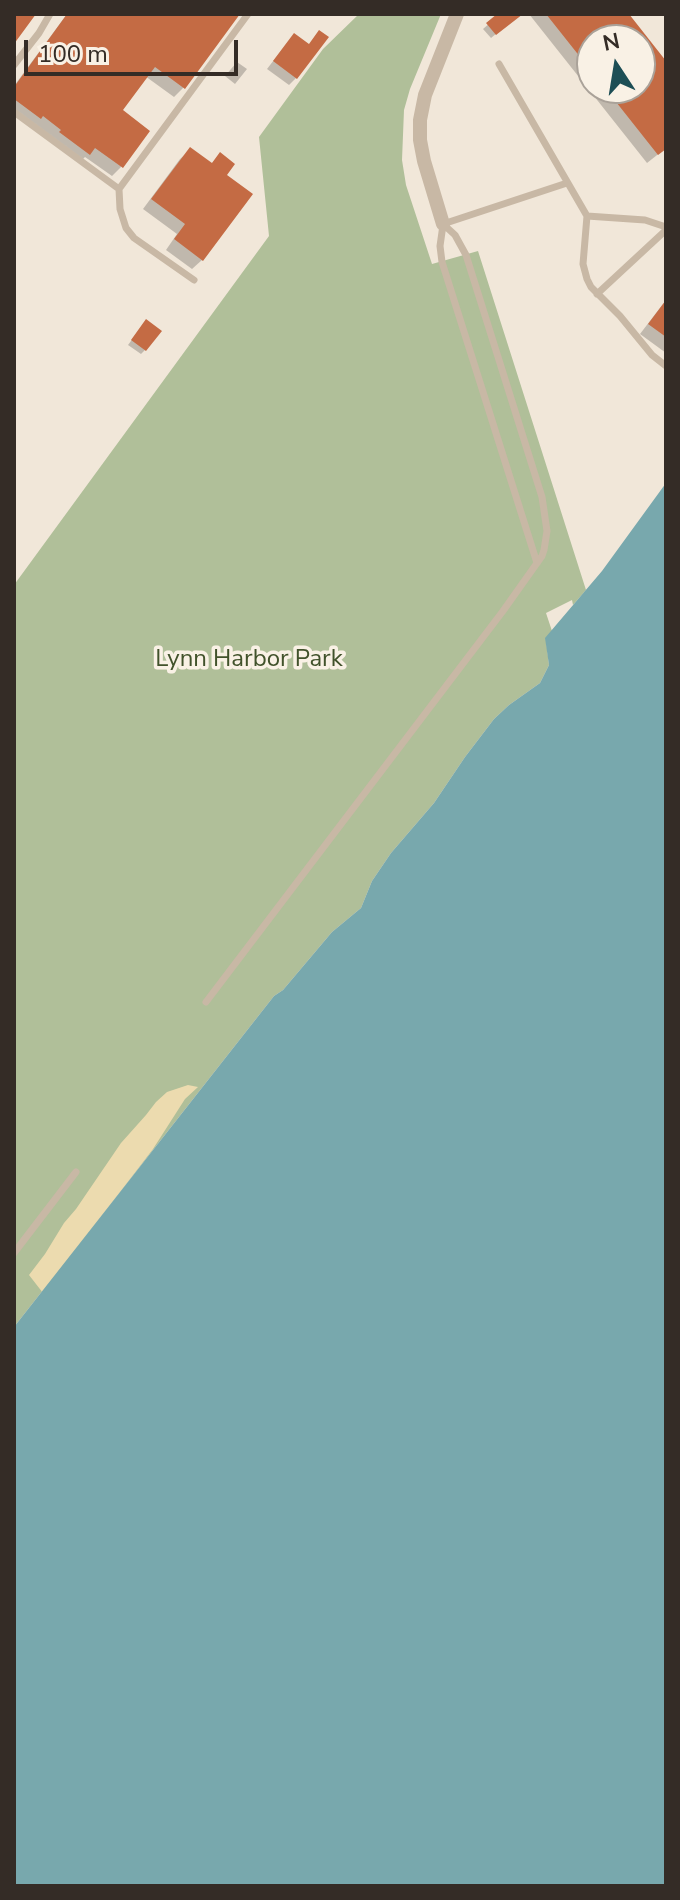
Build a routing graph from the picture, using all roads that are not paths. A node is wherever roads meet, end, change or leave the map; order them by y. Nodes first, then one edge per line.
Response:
1 (50, 14) edge
2 (248, 14) edge
3 (457, 14) edge
4 (499, 64) dead end
5 (14, 65) edge
6 (14, 112) edge
7 (567, 183) junction
8 (119, 189) junction
9 (587, 216) junction
10 (443, 224) junction
11 (666, 228) edge
12 (194, 280) dead end
13 (597, 294) junction
14 (666, 366) edge
15 (537, 563) junction
16 (206, 1002) dead end
17 (76, 1172) dead end
18 (14, 1253) edge

1 - 5 lane
2 - 8 lane
3 - 10 street
4 - 7 lane
6 - 8 lane
7 - 9 lane
7 - 10 lane
8 - 12 lane
9 - 11 lane
9 - 13 lane
10 - 15 lane
10 - 15 lane
11 - 13 lane
13 - 14 lane
15 - 16 lane
17 - 18 lane

